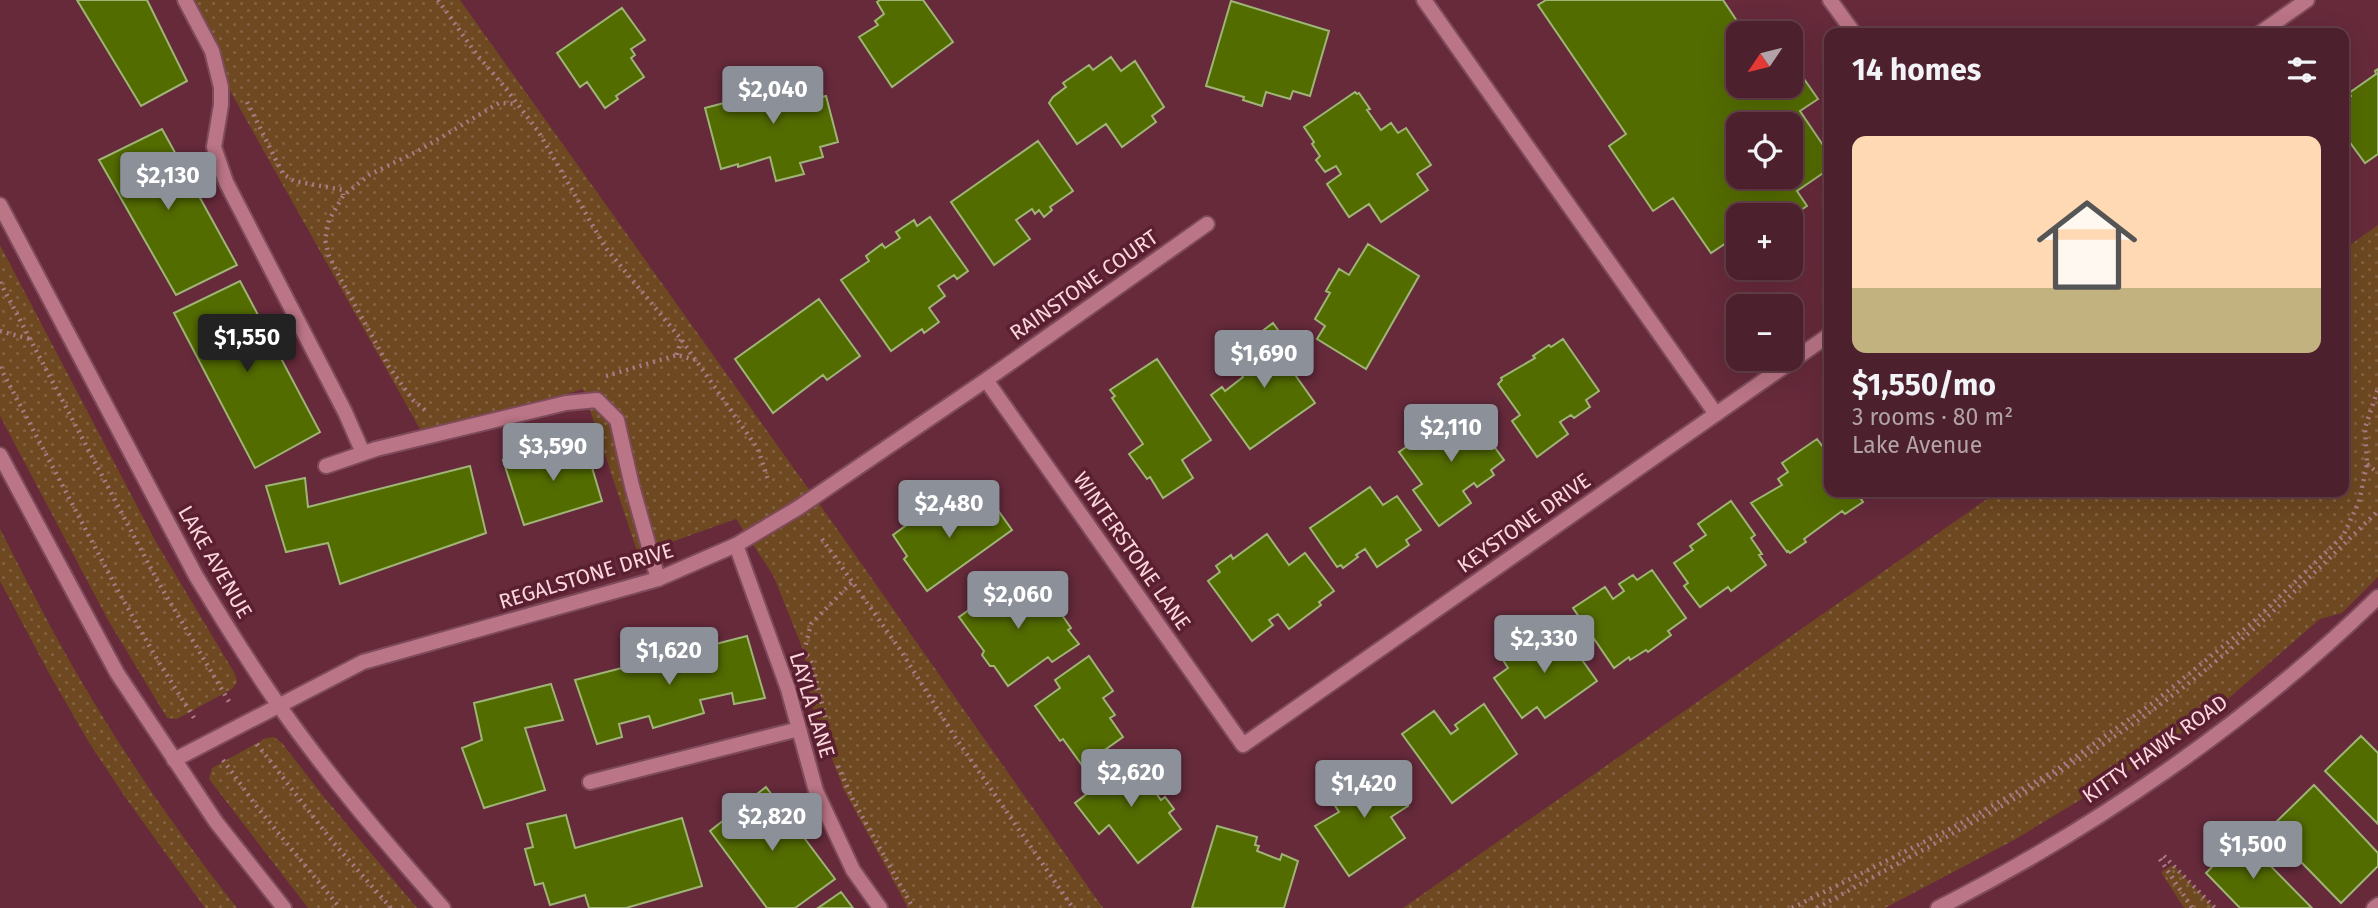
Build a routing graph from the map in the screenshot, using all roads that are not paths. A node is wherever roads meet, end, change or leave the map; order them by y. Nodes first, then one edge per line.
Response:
1 (185, 0) edge
2 (1423, 0) edge
3 (1830, 0) edge
4 (2307, 0) edge
5 (1850, 28) edge
6 (2267, 28) edge
7 (0, 205) edge
8 (1207, 224) dead end
9 (1824, 338) edge
10 (986, 380) junction
11 (1716, 414) junction
12 (363, 453) junction
13 (0, 455) edge
14 (326, 466) dead end
15 (736, 545) junction
16 (658, 579) junction
17 (2378, 597) edge
18 (278, 705) junction
19 (799, 729) junction
20 (1242, 746) joint
21 (174, 760) junction
22 (590, 782) dead end
23 (284, 908) edge
24 (443, 908) edge
25 (880, 908) edge
26 (1938, 908) edge

1 - 12 street
2 - 11 street
3 - 5 street
4 - 6 street
7 - 18 street, LAKE AVENUE
8 - 10 street, RAINSTONE COURT
9 - 11 street, KEYSTONE DRIVE
10 - 15 street, REGALSTONE DRIVE
10 - 20 street, WINTERSTONE LANE
11 - 20 street, KEYSTONE DRIVE
12 - 14 street
12 - 16 street
13 - 21 street
15 - 16 street, REGALSTONE DRIVE
15 - 19 street, LAYLA LANE
16 - 18 street, REGALSTONE DRIVE
17 - 26 street, KITTY HAWK ROAD
18 - 21 street, REGALSTONE DRIVE
18 - 24 street, LAKE AVENUE
19 - 22 street
19 - 25 street, LAYLA LANE
21 - 23 street

